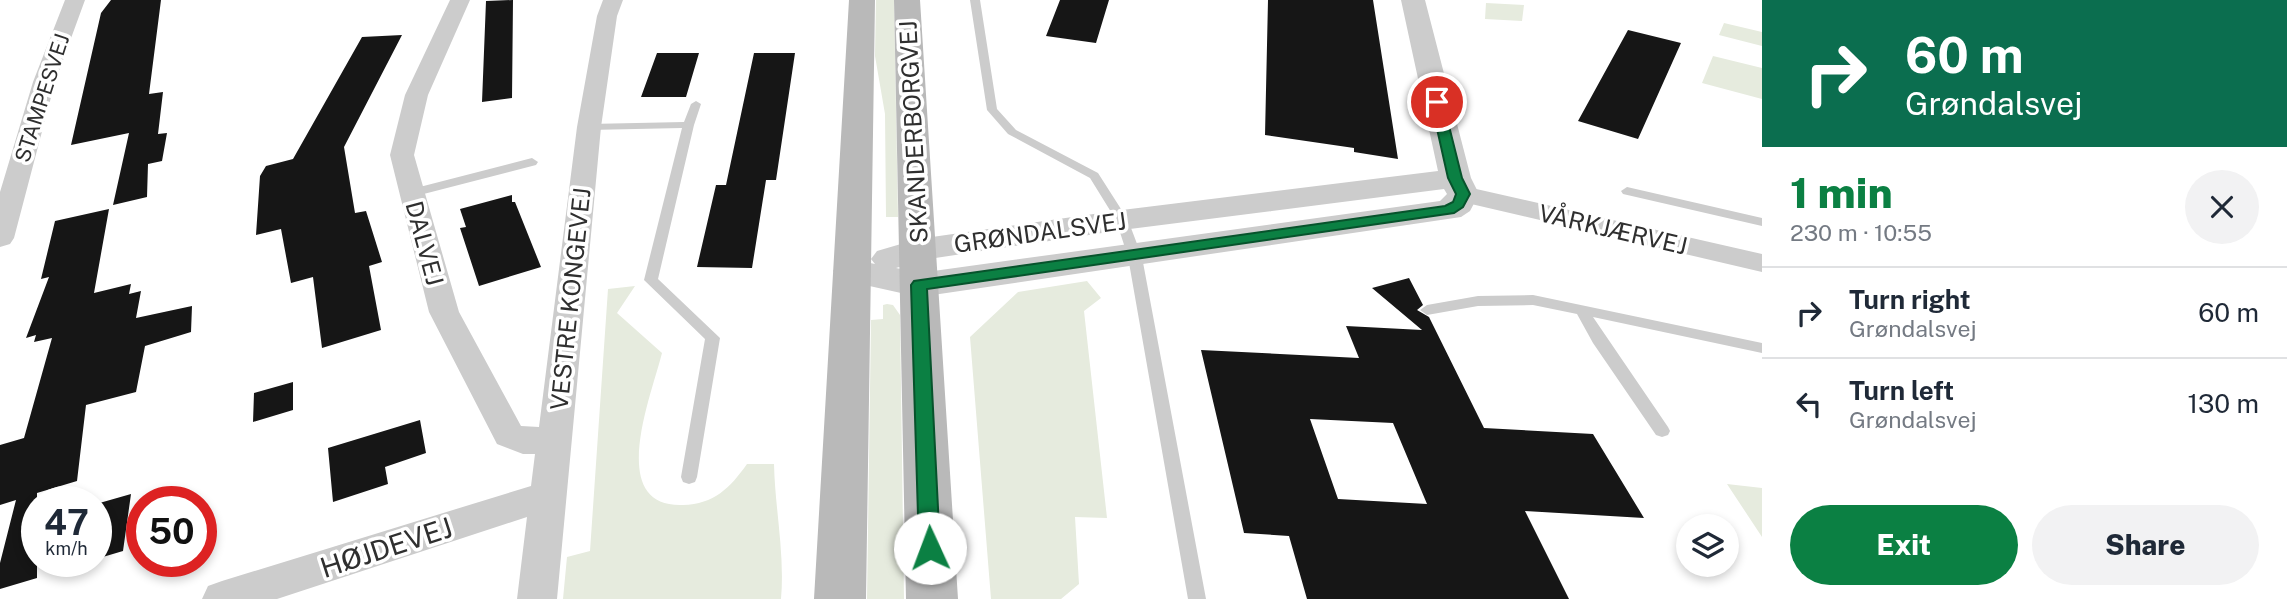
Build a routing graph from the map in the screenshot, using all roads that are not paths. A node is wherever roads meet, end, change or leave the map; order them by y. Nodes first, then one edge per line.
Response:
1 (75, 0) edge
2 (460, 0) edge
3 (613, 0) edge
4 (862, 0) edge
5 (907, 0) edge
6 (975, 0) edge
7 (1413, 0) edge
8 (696, 104) dead end
9 (688, 125) junction
10 (589, 127) junction
11 (532, 162) dead end
12 (1459, 186) junction
13 (1628, 191) dead end
14 (412, 193) junction
15 (1122, 220) junction
16 (1762, 222) edge
17 (0, 238) edge
18 (1135, 257) junction
19 (1762, 263) edge
20 (919, 267) junction
21 (851, 271) junction
22 (1581, 309) junction
23 (1427, 310) dead end
24 (1762, 348) edge
25 (1662, 431) dead end
26 (555, 440) junction
27 (689, 477) dead end
28 (550, 495) junction
29 (222, 599) edge
30 (537, 599) edge
31 (840, 599) edge
32 (932, 599) edge
33 (1197, 599) edge

1 - 17 street, STAMPESVEJ
2 - 14 street, DALVEJ
3 - 10 street, VESTRE KONGEVEJ
4 - 21 main road, SKANDERBORGVEJ
5 - 20 main road, SKANDERBORGVEJ
6 - 15 lane
7 - 12 street
8 - 9 lane
9 - 10 lane
9 - 27 lane
10 - 26 street, VESTRE KONGEVEJ
11 - 14 lane
12 - 15 street, GRØNDALSVEJ
12 - 18 street, GRØNDALSVEJ
12 - 19 street, VÅRKJÆRVEJ
13 - 16 lane
14 - 26 street, DALVEJ
15 - 18 lane
15 - 20 street, GRØNDALSVEJ
18 - 20 street, GRØNDALSVEJ
18 - 33 lane
20 - 21 street, GRØNDALSVEJ
20 - 32 main road, SKANDERBORGVEJ
21 - 31 main road, SKANDERBORGVEJ
22 - 23 lane
22 - 24 lane
22 - 25 lane
26 - 28 street, VESTRE KONGEVEJ
28 - 29 street, HØJDEVEJ
28 - 30 street, VESTRE KONGEVEJ

